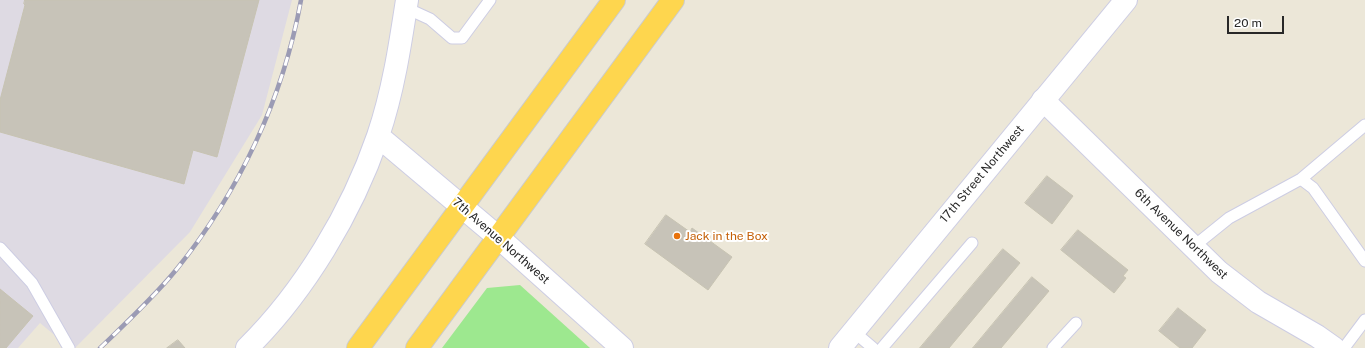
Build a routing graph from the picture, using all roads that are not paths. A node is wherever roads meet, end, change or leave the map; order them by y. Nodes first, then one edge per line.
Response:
1 (490, 0) edge
2 (614, 0) edge
3 (673, 0) edge
4 (1126, 0) edge
5 (406, 4) edge
6 (1043, 100) junction
7 (1365, 126) edge
8 (378, 136) junction
9 (1301, 179) junction
10 (461, 206) junction
11 (498, 237) junction
12 (972, 243) dead end
13 (1193, 247) junction
14 (0, 248) edge
15 (1365, 261) edge
16 (1365, 320) edge
17 (1076, 323) dead end
18 (853, 331) junction
19 (69, 348) edge
20 (247, 348) edge
21 (358, 348) edge
22 (417, 348) edge
23 (622, 348) edge
24 (840, 348) edge
25 (873, 348) edge
26 (882, 348) edge
27 (1052, 348) edge
28 (1334, 348) edge
29 (1344, 348) edge

1 - 5 lane
2 - 10 highway
3 - 11 highway
4 - 6 street, 17th Street Northwest
5 - 8 street
6 - 13 street, 6th Avenue Northwest
6 - 18 street, 17th Street Northwest
7 - 9 lane
8 - 10 street, 7th Avenue Northwest
8 - 20 street
9 - 13 lane
9 - 15 lane
10 - 11 street, 7th Avenue Northwest
10 - 21 highway
11 - 22 highway
11 - 23 street, 7th Avenue Northwest
12 - 26 lane
13 - 28 street, 6th Avenue Northwest
14 - 19 lane
16 - 29 lane
17 - 27 lane
18 - 24 street, 17th Street Northwest
18 - 25 lane

